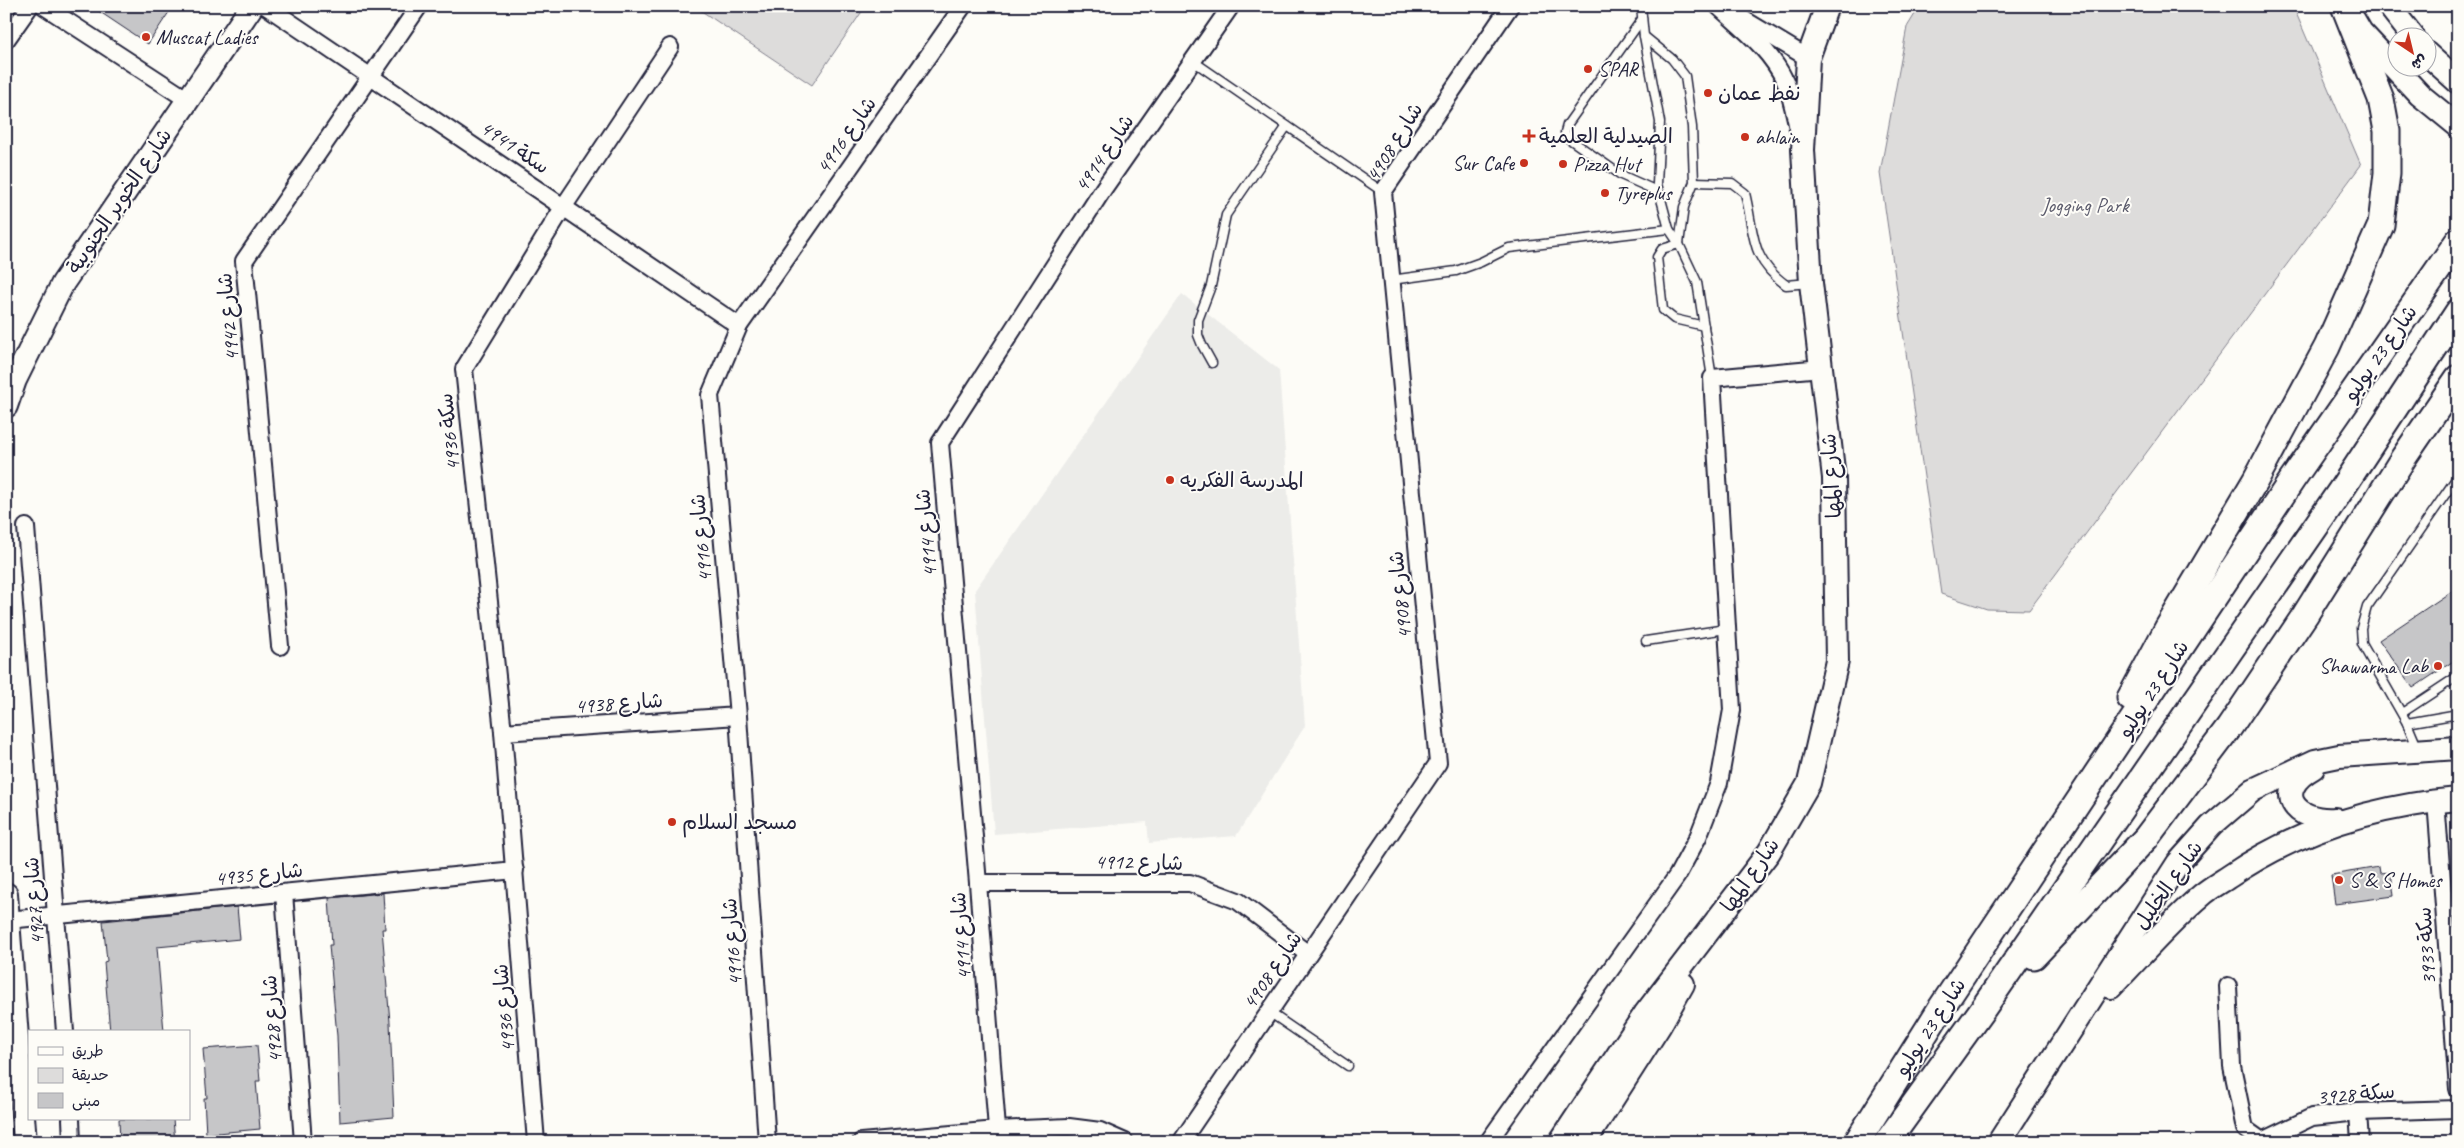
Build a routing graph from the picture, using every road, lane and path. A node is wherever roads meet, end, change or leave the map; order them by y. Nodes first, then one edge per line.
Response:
1 (30, 6) edge
2 (44, 6) edge
3 (252, 6) edge
4 (266, 6) edge
5 (419, 6) edge
6 (962, 6) edge
7 (1231, 6) edge
8 (1510, 6) edge
9 (1641, 6) edge
10 (1718, 6) edge
11 (1723, 6) edge
12 (1827, 6) edge
13 (2345, 6) edge
14 (2389, 6) edge
15 (1642, 19) junction
16 (2406, 28) edge
17 (1644, 36) junction
18 (6, 40) edge
19 (670, 47) dead end
20 (1808, 58) junction
21 (1193, 61) junction
22 (2436, 62) edge
23 (371, 76) junction
24 (2458, 82) edge
25 (188, 100) junction
26 (1287, 126) junction
27 (2458, 126) edge
28 (1803, 150) junction
29 (1694, 182) junction
30 (1382, 192) junction
31 (1659, 192) junction
32 (564, 206) junction
33 (1669, 229) junction
34 (2458, 241) edge
35 (1679, 244) junction
36 (1391, 280) junction
37 (1811, 283) junction
38 (2458, 312) edge
39 (739, 326) junction
40 (1704, 326) junction
41 (1212, 362) dead end
42 (1822, 368) junction
43 (1712, 378) junction
44 (2458, 378) edge
45 (6, 406) edge
46 (2458, 476) edge
47 (26, 527) dead end
48 (1726, 629) junction
49 (1646, 641) dead end
50 (280, 646) dead end
51 (2458, 676) edge
52 (2402, 714) junction
53 (2458, 714) edge
54 (738, 716) junction
55 (2407, 722) junction
56 (504, 732) junction
57 (2458, 748) edge
58 (2418, 751) junction
59 (2339, 756) junction
60 (2447, 800) edge
61 (2355, 816) junction
62 (2047, 850) junction
63 (515, 870) junction
64 (978, 883) junction
65 (284, 893) junction
66 (6, 894) edge
67 (56, 915) junction
68 (1719, 919) junction
69 (8, 920) junction
70 (1308, 954) junction
71 (2228, 986) dead end
72 (1982, 1010) junction
73 (1269, 1012) junction
74 (2080, 1018) junction
75 (65, 1030) edge
76 (12, 1051) edge
77 (1348, 1066) dead end
78 (2458, 1089) edge
79 (2458, 1109) edge
80 (2358, 1112) junction
81 (71, 1120) edge
82 (998, 1136) edge
83 (2262, 1141) edge
84 (25, 1142) edge
85 (72, 1142) edge
86 (303, 1142) edge
87 (536, 1142) edge
88 (767, 1142) edge
89 (861, 1142) edge
90 (1126, 1142) edge
91 (1181, 1142) edge
92 (1488, 1142) edge
93 (1560, 1142) edge
94 (1585, 1142) edge
95 (1857, 1142) edge
96 (1887, 1142) edge
97 (1999, 1142) edge
98 (2360, 1142) edge

1 - 18 street
2 - 25 street
3 - 25 street, شارع الخوير الجنوبية
4 - 23 street, سكة 4941
5 - 23 street, 4942 شارع
6 - 39 street, 4916 شارع
7 - 21 street, 4914 شارع
8 - 30 street, 4908 شارع
9 - 15 lane
10 - 28 street
11 - 20 street
12 - 20 street, شارع المها
13 - 27 street
13 - 62 main road
14 - 16 street
15 - 17 lane
15 - 31 lane
17 - 29 lane
17 - 31 lane
19 - 32 street, سكة 4936
20 - 28 street, شارع المها
21 - 26 lane
21 - 64 street, 4914 شارع
22 - 24 street
23 - 32 street, سكة 4941
23 - 50 street, 4942 شارع
25 - 45 street, شارع الخوير الجنوبية
26 - 30 lane
26 - 41 lane
28 - 37 street, شارع المها
29 - 35 lane
29 - 37 lane
30 - 36 street, 4908 شارع
31 - 33 lane
32 - 39 street, سكة 4941
32 - 56 street, سكة 4936
33 - 35 lane
33 - 36 lane
34 - 62 main road, شارع 23 يوليو
35 - 40 lane
35 - 40 lane
36 - 70 street, 4908 شارع
37 - 42 street, شارع المها
38 - 72 main road, شارع 23 يوليو
39 - 54 street, 4916 شارع
40 - 43 lane
42 - 43 street
42 - 68 street, شارع المها
43 - 48 street
44 - 72 main road
46 - 52 lane
47 - 67 street, شارع 4927
48 - 49 lane
48 - 92 street
51 - 52 lane
52 - 55 lane
53 - 55 lane
54 - 56 street, شارع 4938
54 - 88 street, 4916 شارع
55 - 58 lane
56 - 63 street, سكة 4936
57 - 58 street, شارع الخليل
58 - 59 street, شارع الخليل
59 - 61 street
59 - 74 street, شارع الخليل
60 - 61 street, شارع الخليل
60 - 78 street, سكة 3933
61 - 74 street, شارع الخليل
62 - 95 main road, شارع 23 يوليو
63 - 65 street, 4935 شارع
63 - 87 street, 4936 شارع
64 - 70 street, 4912 شارع
64 - 82 street, 4914 شارع
65 - 67 street, 4935 شارع
65 - 86 street, 4928 شارع
66 - 69 street
67 - 69 street, 4935 شارع
67 - 75 street, شارع 4927
68 - 93 street, شارع المها
68 - 94 street, شارع المها
69 - 76 street
70 - 73 street, 4908 شارع
71 - 83 street, سكة 3928
72 - 96 main road, شارع 23 يوليو
73 - 77 lane
73 - 91 street, 4908 شارع
74 - 97 street, شارع الخليل
76 - 84 street
79 - 80 street, سكة 3928
80 - 83 street, سكة 3928
80 - 98 street
81 - 85 street
82 - 89 street
82 - 90 street

